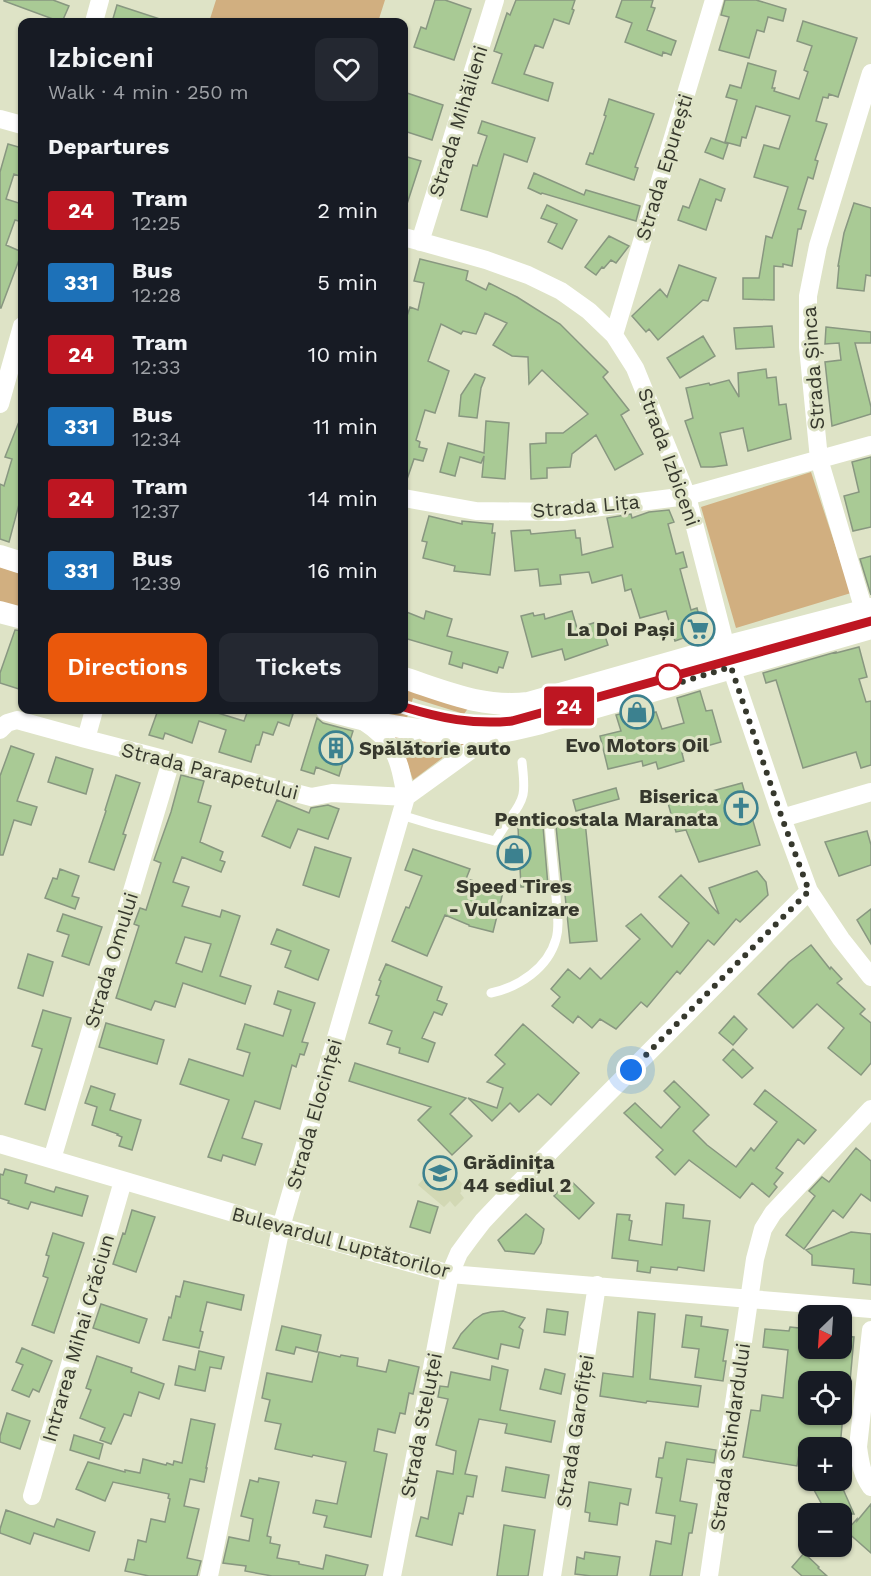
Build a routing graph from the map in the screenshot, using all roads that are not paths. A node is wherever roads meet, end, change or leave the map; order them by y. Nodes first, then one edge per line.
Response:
1 (100, 0) edge
2 (495, 0) edge
3 (714, 0) edge
4 (95, 18) edge
5 (871, 73) edge
6 (0, 119) edge
7 (18, 124) edge
8 (409, 243) edge
9 (614, 334) junction
10 (18, 340) edge
11 (0, 404) edge
12 (871, 445) edge
13 (819, 459) junction
14 (687, 496) junction
15 (408, 499) edge
16 (0, 556) edge
17 (18, 562) edge
18 (0, 612) edge
19 (18, 617) edge
20 (869, 619) edge
21 (728, 657) junction
22 (408, 679) edge
23 (511, 705) junction
24 (93, 714) edge
25 (342, 714) edge
26 (360, 719) junction
27 (0, 730) edge
28 (507, 731) junction
29 (86, 739) junction
30 (171, 761) junction
31 (522, 762) dead end
32 (871, 792) edge
33 (406, 797) junction
34 (401, 815) junction
35 (782, 818) junction
36 (508, 821) junction
37 (809, 891) junction
38 (871, 977) edge
39 (491, 993) dead end
40 (871, 1108) edge
41 (0, 1144) edge
42 (51, 1159) junction
43 (123, 1181) junction
44 (281, 1227) junction
45 (450, 1274) junction
46 (597, 1285) junction
47 (750, 1299) junction
48 (871, 1309) edge
49 (871, 1330) edge
50 (871, 1487) edge
51 (32, 1496) dead end
52 (209, 1576) edge
53 (392, 1576) edge
54 (552, 1576) edge
55 (710, 1576) edge

1 - 4 street
2 - 8 street, Strada Mihăileni
3 - 9 street, Strada Epurești
5 - 13 street, Strada Șinca
6 - 7 street
8 - 9 street, Strada Izbiceni
9 - 14 street, Strada Izbiceni
10 - 11 street
12 - 13 street, Strada Lița
13 - 14 street, Strada Lița
13 - 20 street, Strada Șinca
14 - 15 street, Strada Lița
14 - 21 street, Strada Izbiceni
16 - 17 street
18 - 19 street
20 - 21 street
21 - 23 street
21 - 28 street
21 - 35 street, Strada Izbiceni
22 - 23 street
23 - 28 street
24 - 29 street
25 - 26 street
26 - 28 street
26 - 33 street
27 - 29 street, Strada Parapetului
28 - 33 street
29 - 30 street, Strada Parapetului
30 - 33 street, Strada Parapetului
30 - 42 street, Strada Omului
31 - 36 lane
32 - 35 street
33 - 34 street, Strada Elocinței
34 - 36 lane
34 - 44 street, Strada Elocinței
35 - 37 street, Strada Izbiceni
36 - 39 lane
37 - 38 street, Strada Izbiceni
37 - 45 street
40 - 47 street, Strada Stindardului
41 - 42 street, Bulevardul Luptătorilor
42 - 43 street, Bulevardul Luptătorilor
43 - 44 street, Bulevardul Luptătorilor
43 - 51 street, Intrarea Mihai Crăciun
44 - 45 street, Bulevardul Luptătorilor
44 - 52 street, Strada Elocinței
45 - 46 street, Bulevardul Luptătorilor
45 - 53 street, Strada Steluței
46 - 47 street, Bulevardul Luptătorilor
46 - 54 street, Strada Garofiței
47 - 48 street, Bulevardul Luptătorilor
47 - 55 street, Strada Stindardului
49 - 50 street

